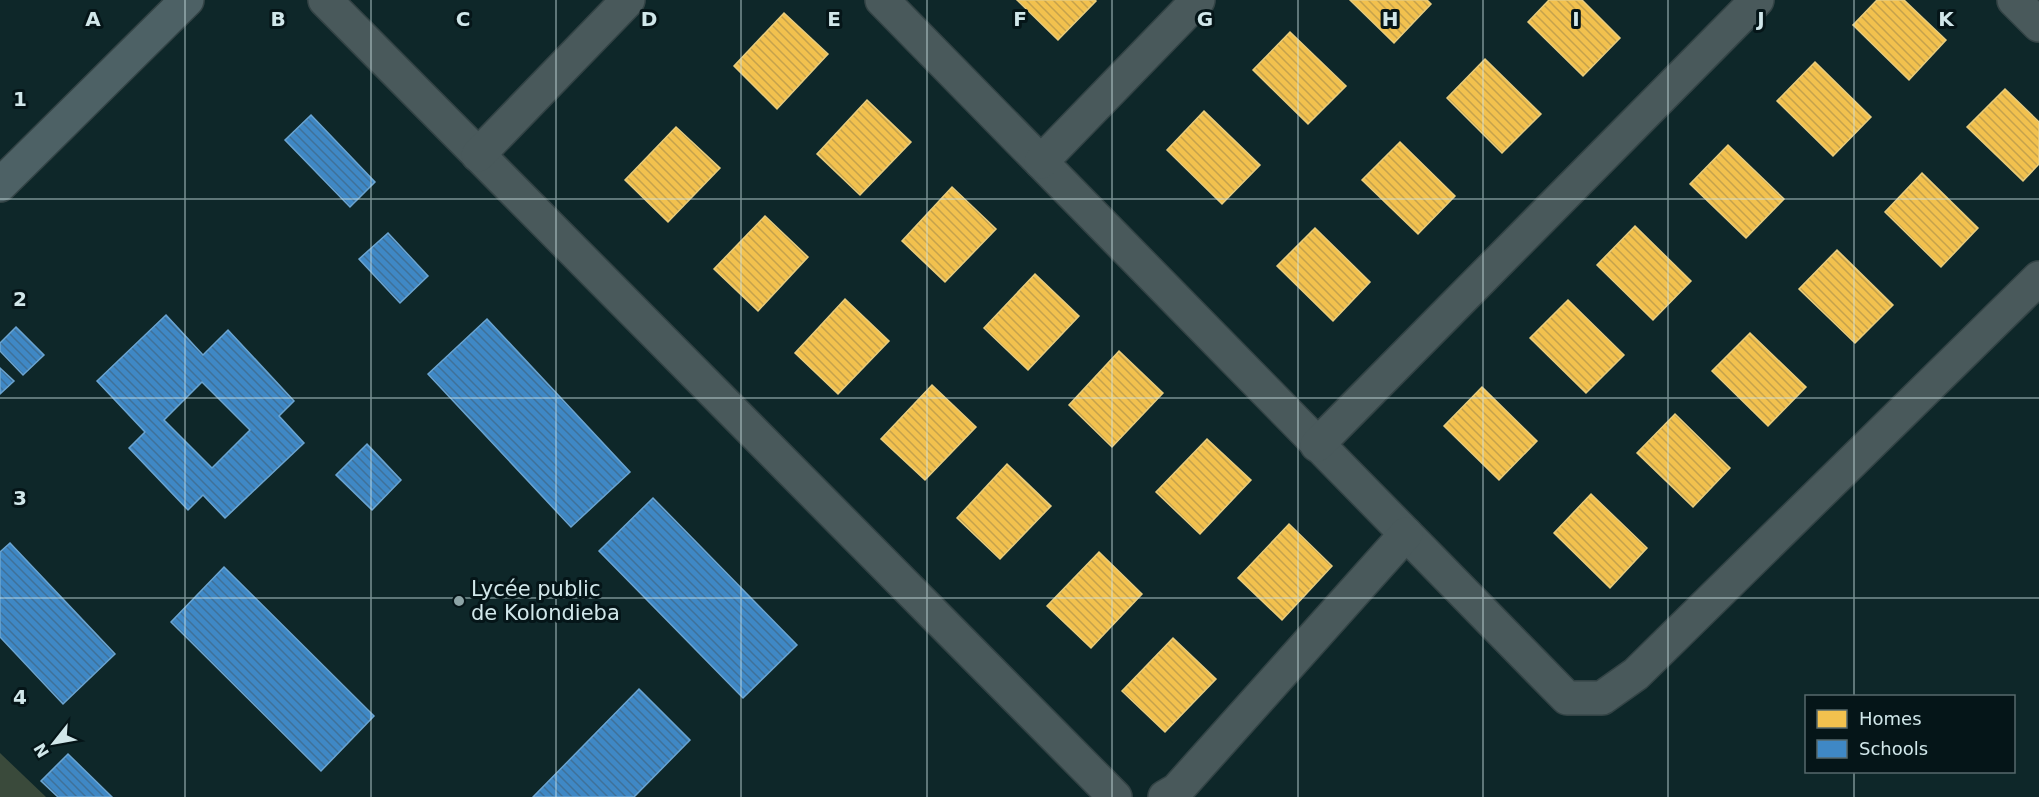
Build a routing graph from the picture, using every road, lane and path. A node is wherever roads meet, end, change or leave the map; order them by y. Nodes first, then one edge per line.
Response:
1 (187, 0) edge
2 (325, 0) edge
3 (628, 0) edge
4 (882, 0) edge
5 (1198, 0) edge
6 (1757, 0) edge
7 (2014, 0) edge
8 (2039, 26) edge
9 (478, 155) junction
10 (1041, 162) junction
11 (0, 185) edge
12 (2039, 278) edge
13 (1317, 445) junction
14 (1406, 534) junction
15 (1115, 797) edge
16 (1165, 797) edge

1 - 11 main road
2 - 9 street
3 - 9 street
4 - 10 street
5 - 10 street
6 - 13 street
7 - 8 street
9 - 15 street
10 - 13 street
12 - 14 street
13 - 14 street
14 - 16 street

